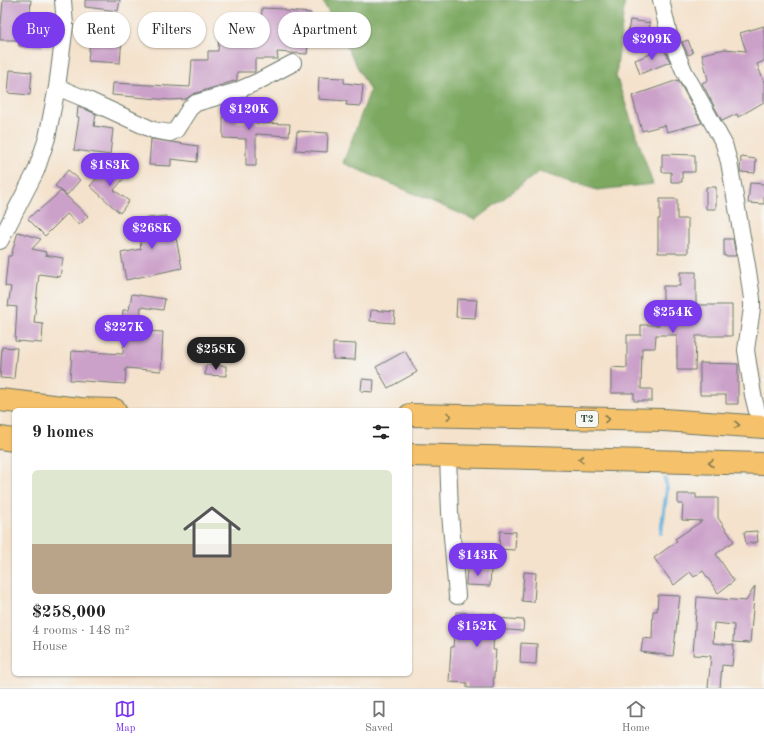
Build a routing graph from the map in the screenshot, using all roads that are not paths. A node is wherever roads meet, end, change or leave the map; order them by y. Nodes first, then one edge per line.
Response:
1 (63, 0) edge
2 (661, 0) edge
3 (293, 63) dead end
4 (57, 87) junction
5 (0, 241) edge
6 (0, 400) edge
7 (71, 408) edge
8 (412, 415) edge
9 (762, 427) edge
10 (0, 438) edge
11 (12, 440) edge
12 (412, 455) edge
13 (448, 456) junction
14 (764, 464) edge
15 (457, 596) dead end

1 - 4 street
2 - 9 street
3 - 4 street
4 - 5 street
6 - 7 highway
8 -> 9 highway, T2
10 - 11 highway
12 - 13 highway
14 -> 13 highway
13 - 15 street

